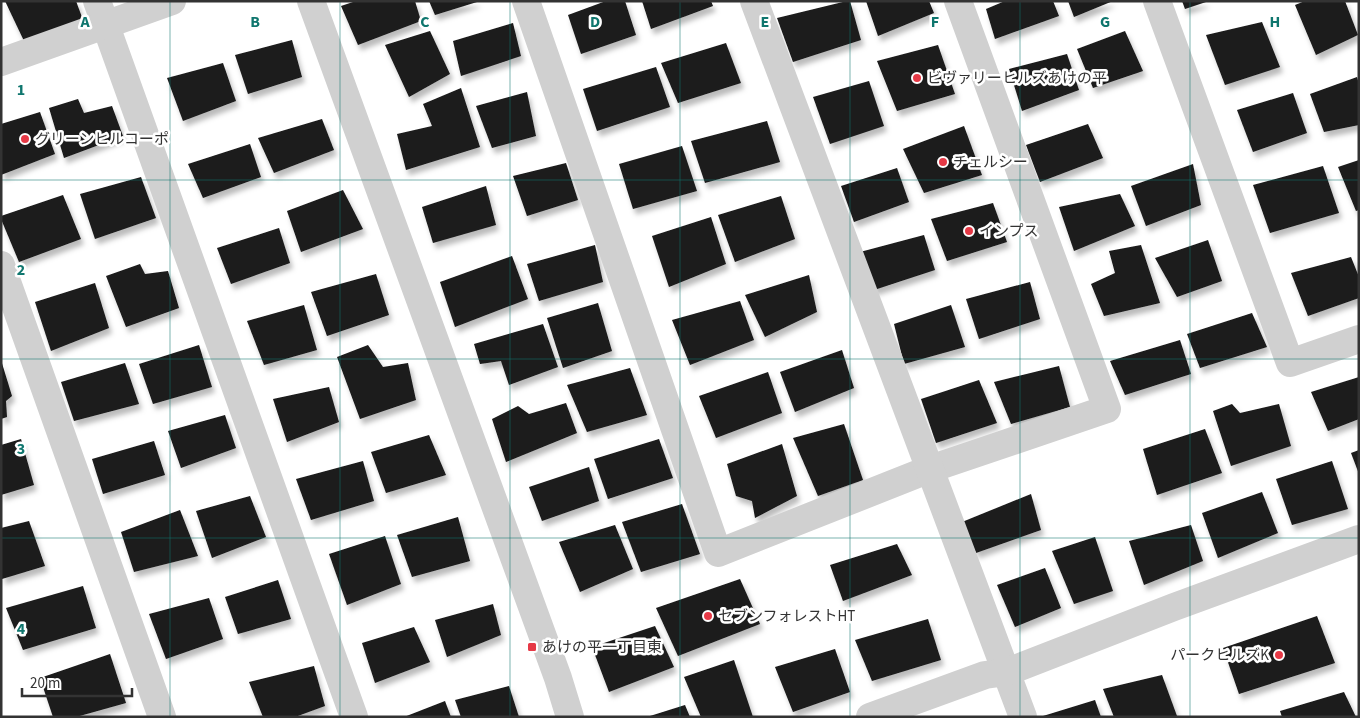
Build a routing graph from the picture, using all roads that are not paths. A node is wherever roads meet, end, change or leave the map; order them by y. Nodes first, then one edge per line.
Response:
1 (172, 1) edge
2 (311, 1) edge
3 (526, 1) edge
4 (754, 1) edge
5 (958, 1) edge
6 (1158, 1) edge
7 (101, 13) edge
8 (1, 62) edge
9 (1, 265) edge
10 (1359, 339) edge
11 (930, 469) junction
12 (1359, 539) edge
13 (1007, 672) junction
14 (162, 717) edge
15 (354, 717) edge
16 (570, 717) edge
17 (870, 717) edge
18 (1023, 717) edge

1 - 7 street
2 - 16 street
3 - 11 street
4 - 11 street
5 - 11 street
6 - 10 street
7 - 8 street
7 - 15 street
9 - 14 street
11 - 13 street
12 - 13 street
13 - 17 street
13 - 18 street

